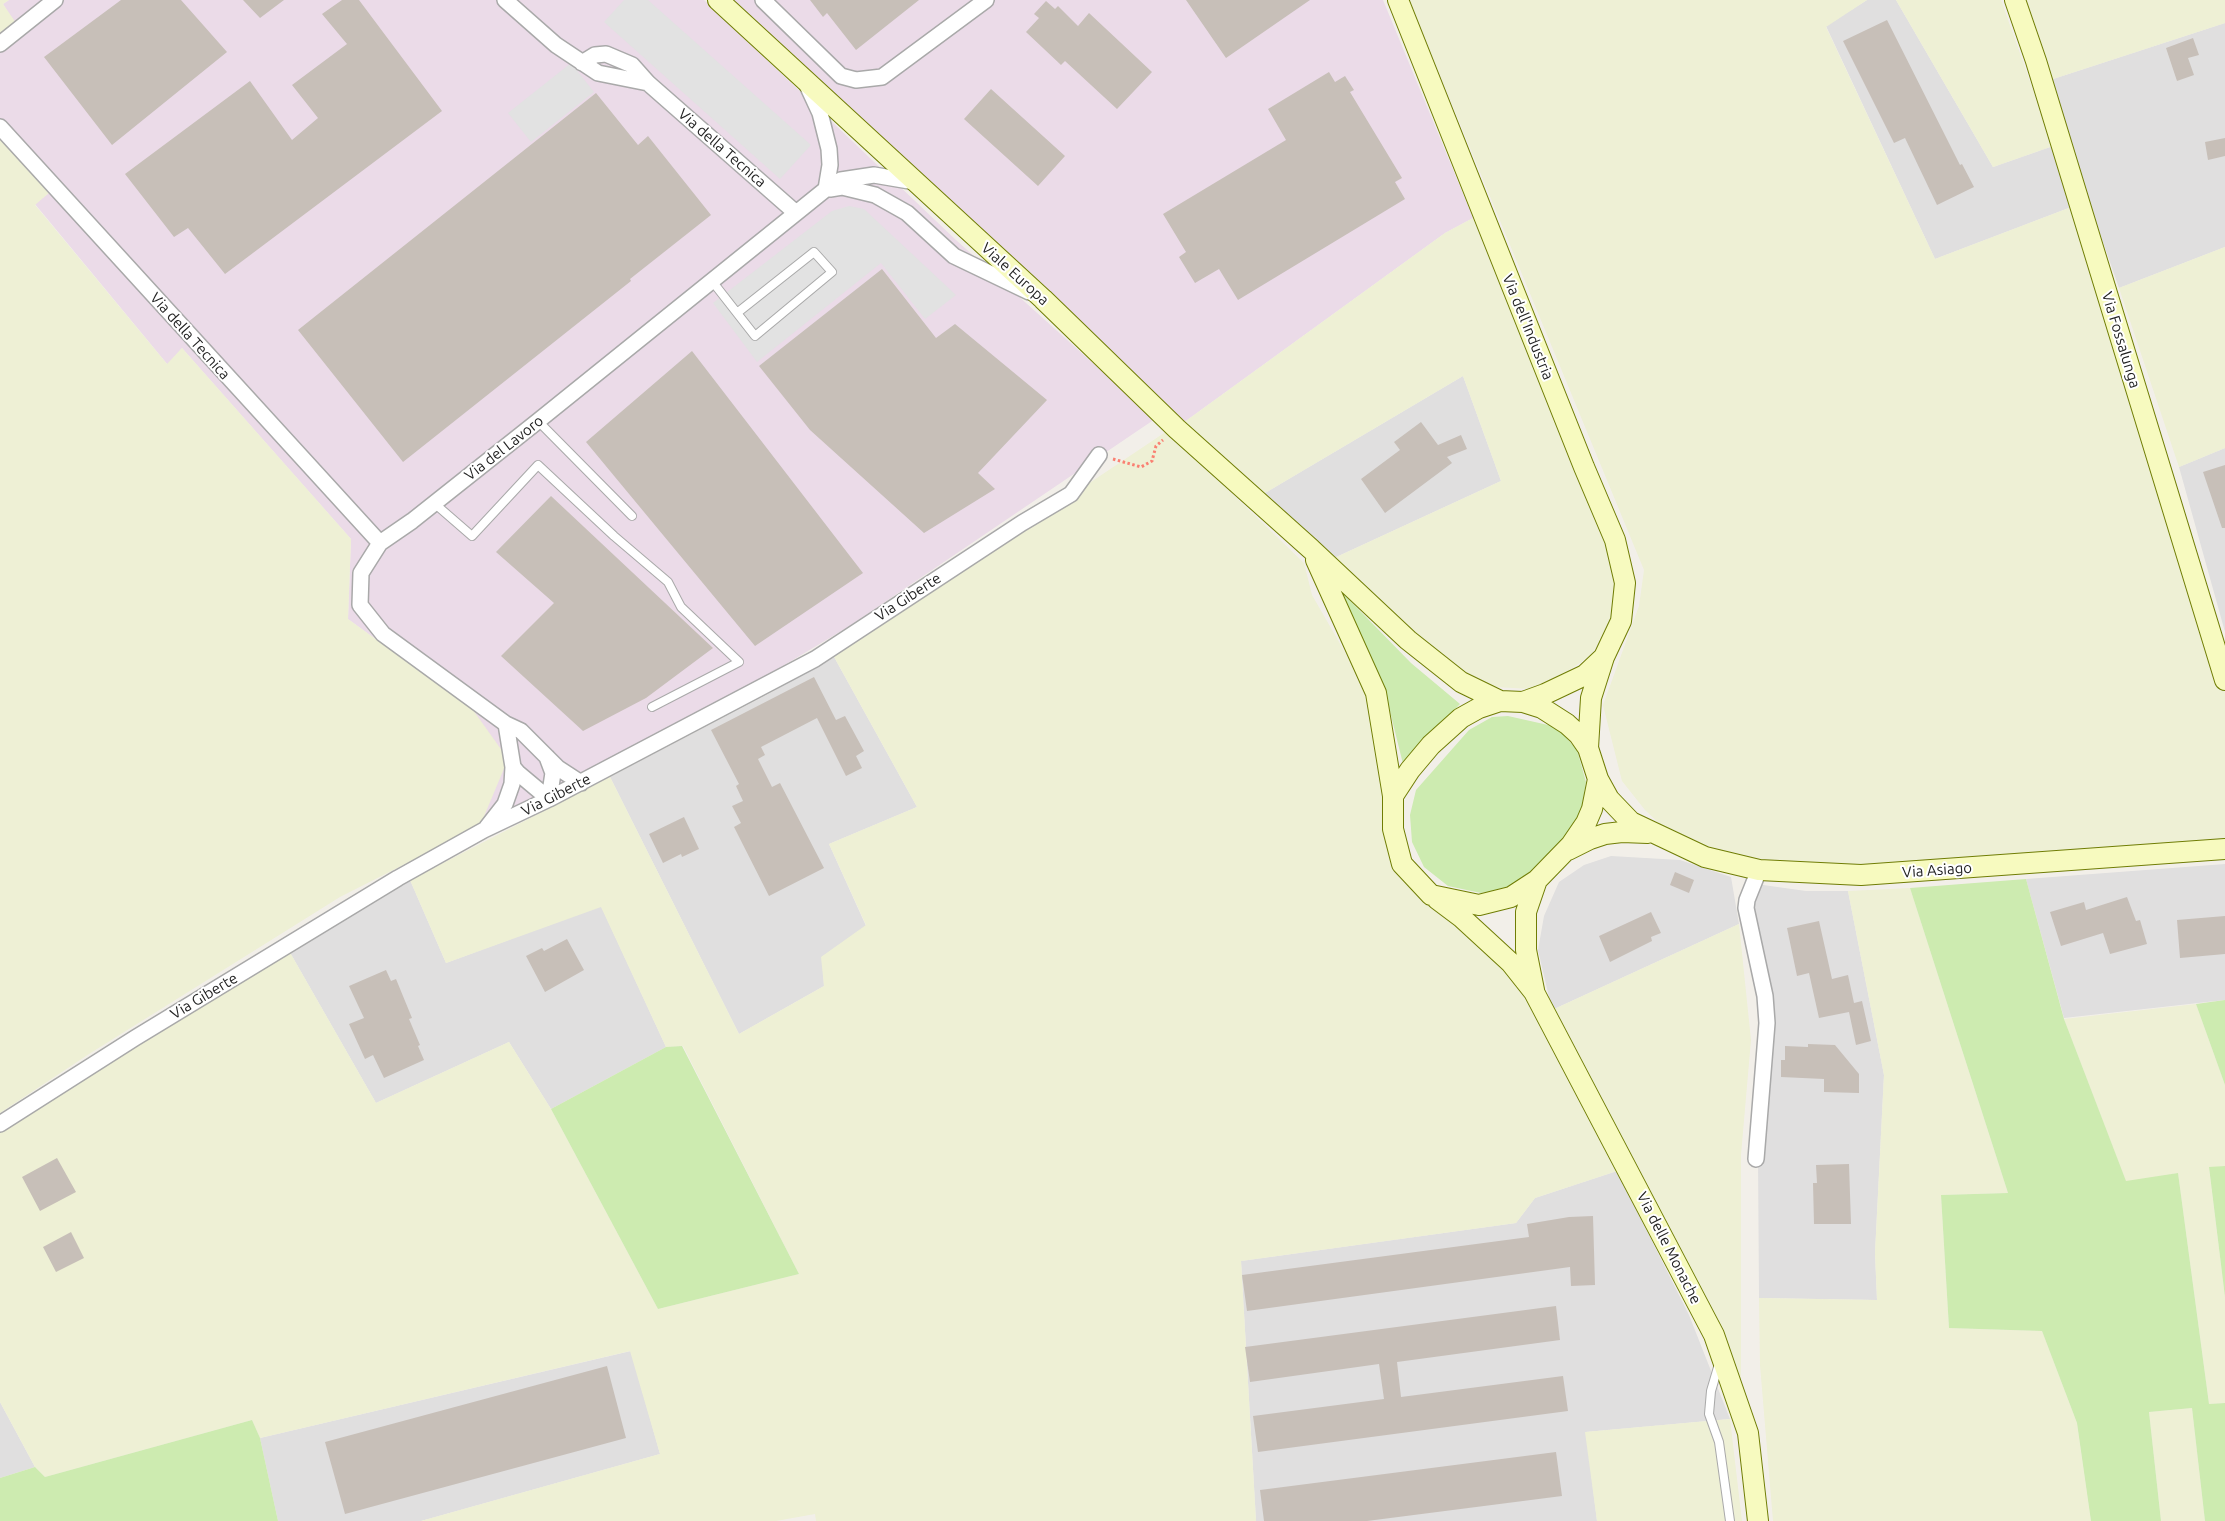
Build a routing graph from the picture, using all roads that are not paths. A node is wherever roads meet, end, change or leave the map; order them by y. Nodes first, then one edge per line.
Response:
1 (55, 0) edge
2 (506, 0) edge
3 (718, 0) edge
4 (763, 0) edge
5 (986, 0) edge
6 (1398, 0) edge
7 (2015, 0) edge
8 (0, 44) edge
9 (582, 63) junction
10 (804, 80) junction
11 (648, 83) junction
12 (0, 127) edge
13 (915, 182) junction
14 (826, 189) junction
15 (796, 213) junction
16 (712, 281) junction
17 (1043, 299) junction
18 (737, 313) junction
19 (538, 421) junction
20 (1099, 454) road end
21 (434, 503) junction
22 (632, 516) dead end
23 (380, 544) junction
24 (1311, 549) junction
25 (2221, 653) edge
26 (1604, 657) junction
27 (2225, 680) edge
28 (1500, 701) junction
29 (1522, 702) junction
30 (652, 707) dead end
31 (506, 724) junction
32 (1588, 748) junction
33 (546, 755) junction
34 (513, 767) junction
35 (1598, 780) junction
36 (581, 783) junction
37 (1393, 796) junction
38 (550, 799) junction
39 (484, 830) junction
40 (1655, 834) junction
41 (2225, 849) edge
42 (1561, 854) junction
43 (1759, 870) junction
44 (1537, 880) junction
45 (1432, 895) junction
46 (1534, 992) junction
47 (0, 1124) edge
48 (1756, 1159) dead end
49 (1721, 1355) junction
50 (1730, 1521) edge
51 (1758, 1521) edge

1 - 8 street
2 - 9 street, Via della Tecnica
3 - 10 main road, Viale Europa
4 - 5 street
6 - 26 main road, Via dell'Industria
7 - 25 main road, Via Fossalunga
9 - 11 street, Via della Tecnica
9 - 11 street, Via della Tecnica
10 - 13 main road, Viale Europa
10 - 14 street
11 - 15 street, Via della Tecnica
12 - 23 street, Via della Tecnica
13 - 14 street, Via del Lavoro
13 - 17 main road, Viale Europa
14 - 15 street, Via del Lavoro
14 - 17 street
15 - 16 street, Via del Lavoro
16 - 18 lane
16 - 19 street, Via del Lavoro
17 - 24 main road, Viale Europa
18 - 18 lane
19 - 21 street, Via del Lavoro
19 - 22 lane
20 - 36 street, Via Giberte
21 - 23 street, Via del Lavoro
21 - 30 lane
23 - 31 street, Via del Lavoro
24 - 28 main road, Viale Europa
24 - 37 main road
25 - 27 main road, Via Fossalunga
26 - 29 main road, Via dell'Industria
26 - 32 main road, Via dell'Industria
28 - 29 main road
28 - 37 main road
29 - 32 main road
31 - 33 street, Via del Lavoro
31 - 34 street
32 - 35 main road
33 - 36 street, Via del Lavoro
33 - 38 street
34 - 38 street
34 - 39 street
35 - 40 main road, Via Asiago
35 - 42 main road
36 - 38 street, Via Giberte
37 - 45 main road
38 - 39 street, Via Giberte
39 - 47 street, Via Giberte
40 - 42 main road
40 - 43 main road, Via Asiago
41 - 43 main road, Via Asiago
42 - 44 main road
43 - 48 street
44 - 45 main road
44 - 46 main road
45 - 46 main road
46 - 49 main road, Via delle Monache
49 - 50 lane
49 - 51 main road, Via delle Monache

